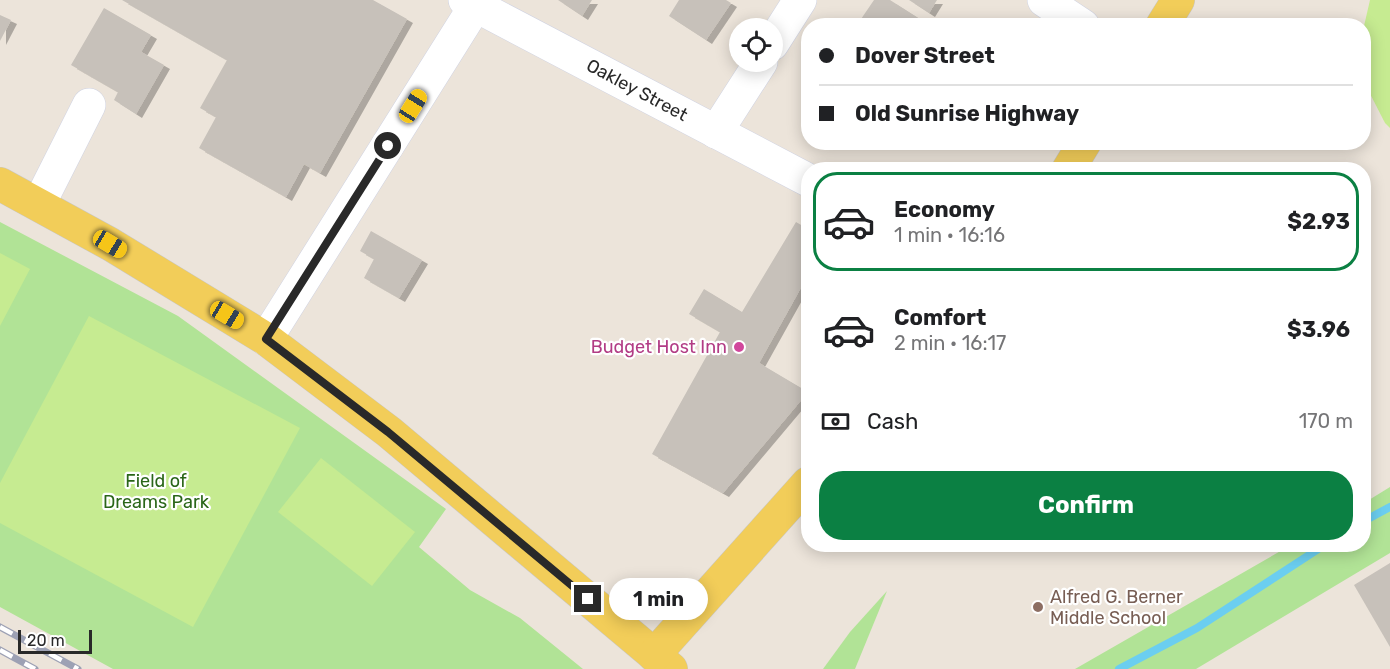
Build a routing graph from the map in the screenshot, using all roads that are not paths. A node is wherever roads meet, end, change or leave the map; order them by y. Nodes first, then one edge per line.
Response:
1 (800, 0) edge
2 (1044, 0) edge
3 (1178, 0) edge
4 (473, 2) edge
5 (1071, 18) edge
6 (1167, 18) edge
7 (783, 27) edge
8 (755, 72) edge
9 (89, 105) dead end
10 (716, 132) junction
11 (801, 176) edge
12 (0, 184) edge
13 (39, 204) junction
14 (266, 339) junction
15 (801, 492) edge
16 (663, 662) edge

1 - 7 street
2 - 5 street
3 - 6 main road
4 - 10 street, Oakley Street
4 - 14 street
8 - 10 street
9 - 13 street
10 - 11 street, Oakley Street
12 - 13 main road
13 - 14 main road
14 - 16 main road
15 - 16 main road

